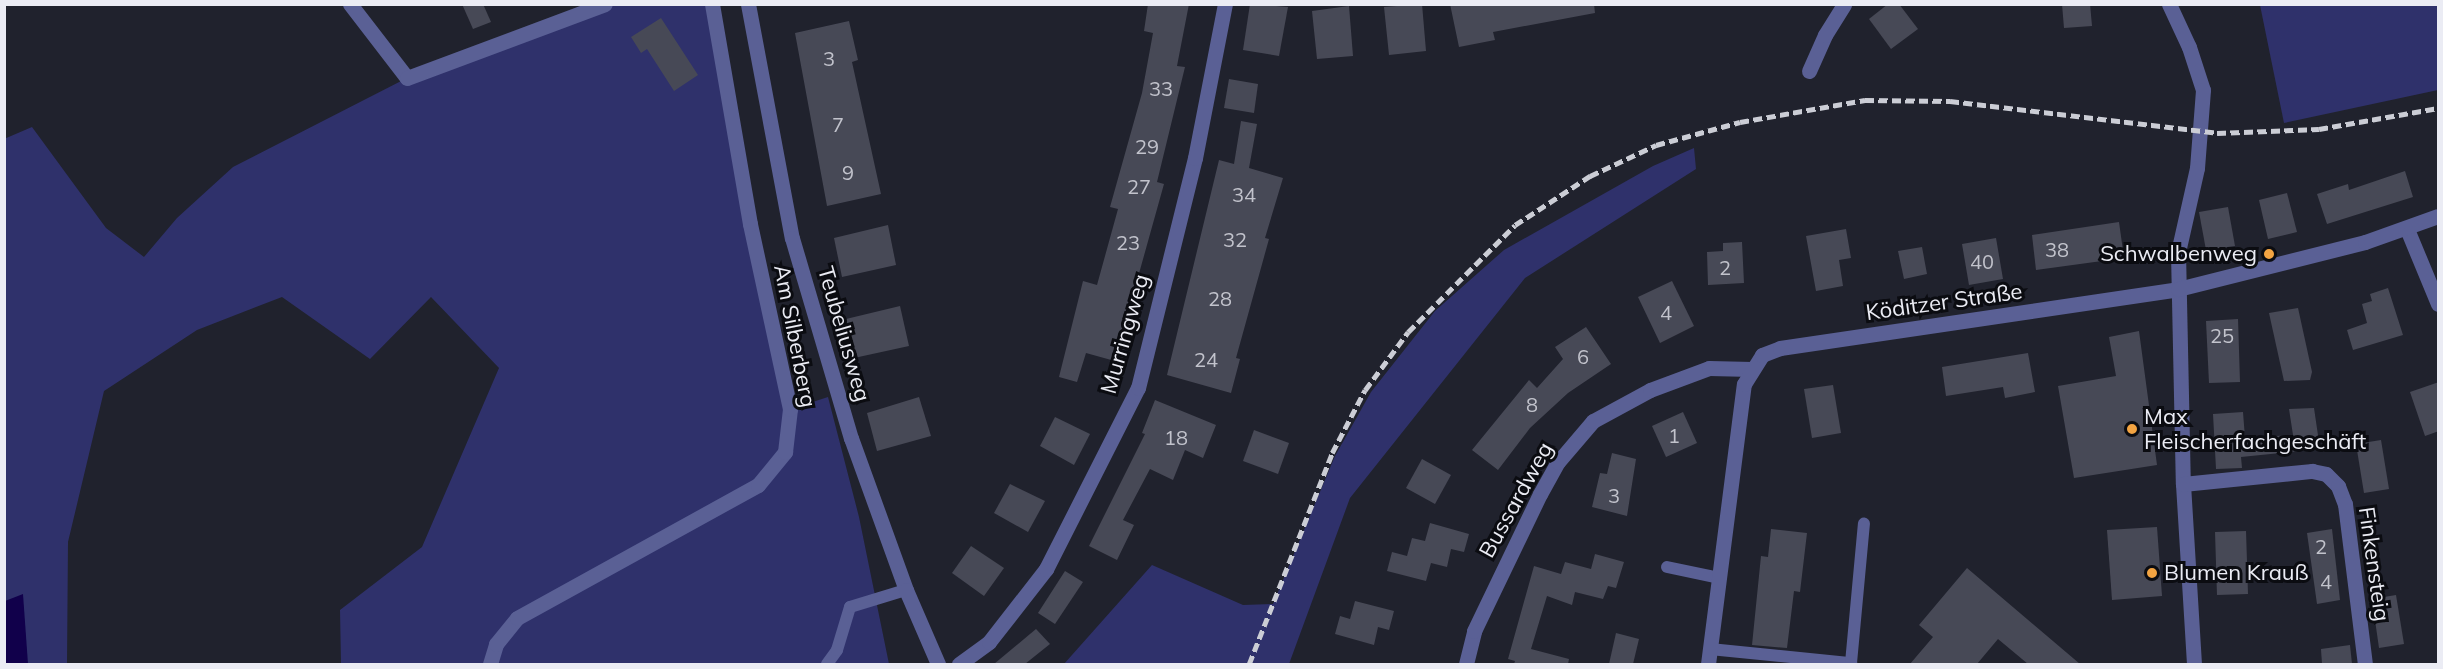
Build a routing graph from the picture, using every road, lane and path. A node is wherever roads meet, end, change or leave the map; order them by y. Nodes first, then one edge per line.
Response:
1 (350, 4) edge
2 (712, 4) edge
3 (748, 4) edge
4 (1225, 4) edge
5 (1844, 4) edge
6 (2169, 4) edge
7 (596, 6) edge
8 (1809, 71) dead end
9 (2439, 216) edge
10 (2407, 229) junction
11 (2178, 289) junction
12 (2439, 304) edge
13 (1752, 369) junction
14 (2183, 484) junction
15 (1864, 524) dead end
16 (1667, 567) dead end
17 (1719, 578) junction
18 (906, 590) junction
19 (1710, 649) junction
20 (490, 664) edge
21 (827, 664) edge
22 (938, 664) edge
23 (959, 664) edge
24 (1466, 664) edge
25 (1708, 664) edge
26 (1854, 664) edge
27 (2194, 664) edge
28 (2365, 664) edge

1 - 7 street
2 - 20 street, Am Silberberg
3 - 18 street, Teubeliusweg
4 - 23 street, Murringweg
5 - 8 street
6 - 11 street
9 - 10 street, Köditzer Straße
10 - 11 street, Köditzer Straße
10 - 12 street
11 - 13 street, Köditzer Straße
11 - 14 street
13 - 17 street
13 - 24 street, Bussardweg
14 - 27 street
14 - 28 street, Finkensteig
15 - 26 lane
16 - 17 lane
17 - 19 street
18 - 21 lane
18 - 22 street, Teubeliusweg
19 - 25 street
19 - 26 lane

